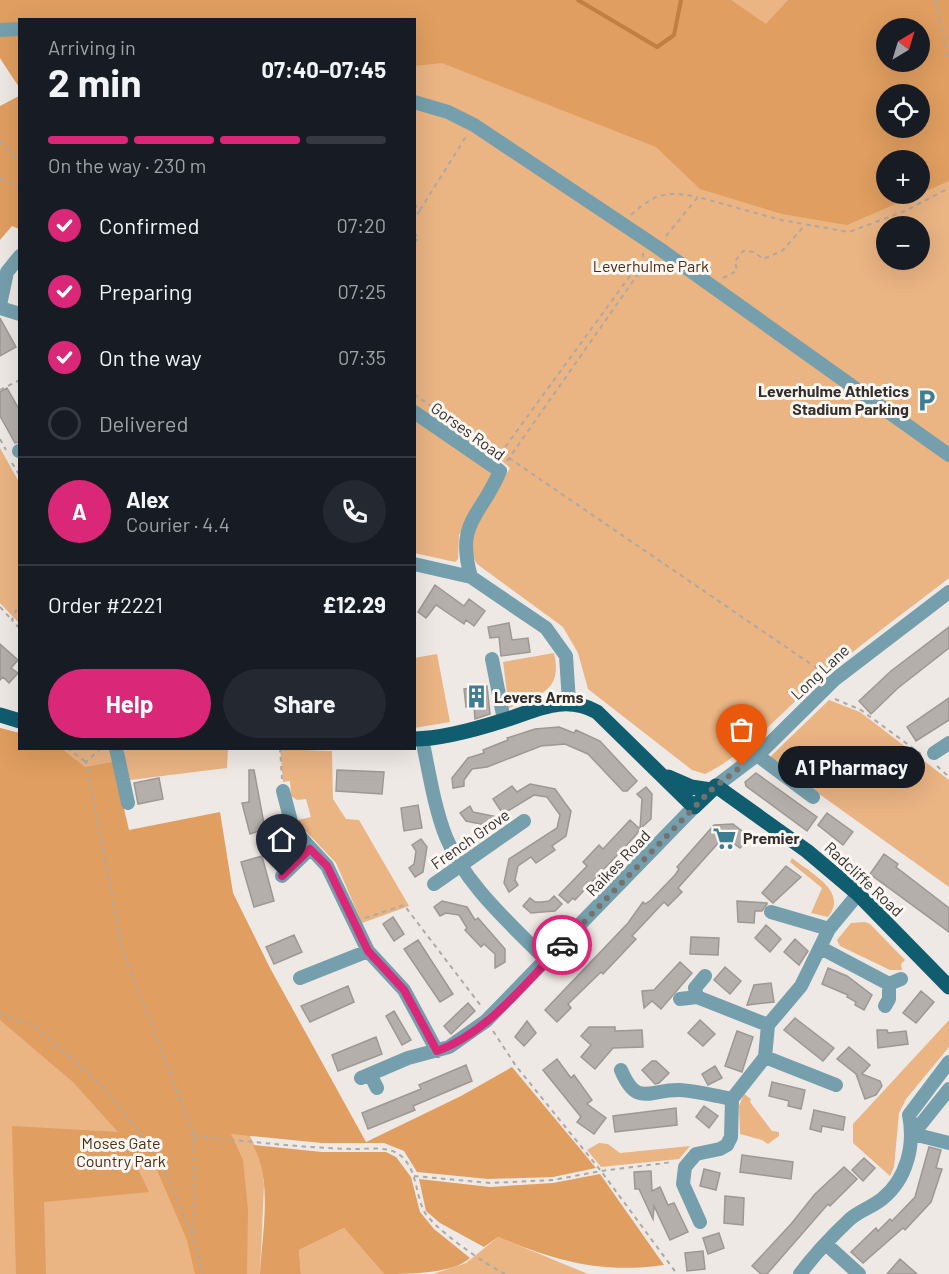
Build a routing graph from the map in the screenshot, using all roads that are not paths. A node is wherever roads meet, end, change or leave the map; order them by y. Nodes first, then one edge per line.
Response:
1 (18, 29) edge
2 (0, 30) edge
3 (416, 103) edge
4 (18, 258) edge
5 (0, 307) edge
6 (18, 313) edge
7 (416, 413) edge
8 (949, 455) edge
9 (416, 564) edge
10 (471, 577) junction
11 (949, 592) edge
12 (492, 659) dead end
13 (569, 702) junction
14 (0, 715) edge
15 (18, 720) edge
16 (504, 720) junction
17 (418, 739) edge
18 (949, 743) edge
19 (116, 750) edge
20 (759, 753) junction
21 (933, 759) road end
22 (658, 772) junction
23 (714, 788) junction
24 (283, 791) road end
25 (813, 797) dead end
26 (128, 803) dead end
27 (694, 807) junction
28 (303, 809) dead end
29 (289, 811) junction
30 (524, 821) dead end
31 (310, 849) junction
32 (461, 865) junction
33 (282, 876) dead end
34 (434, 884) dead end
35 (858, 894) junction
36 (771, 912) dead end
37 (829, 929) junction
38 (821, 948) junction
39 (368, 951) junction
40 (547, 961) junction
41 (705, 976) dead end
42 (300, 978) dead end
43 (949, 987) edge
44 (697, 997) junction
45 (680, 999) dead end
46 (885, 1006) dead end
47 (768, 1025) junction
48 (437, 1051) junction
49 (765, 1057) junction
50 (949, 1062) edge
51 (621, 1070) dead end
52 (836, 1085) dead end
53 (377, 1088) dead end
54 (949, 1089) edge
55 (732, 1099) junction
56 (913, 1134) junction
57 (949, 1143) edge
58 (700, 1222) dead end
59 (827, 1245) junction
60 (801, 1274) edge
61 (859, 1274) edge

1 - 2 street
3 - 8 street
4 - 5 street
5 - 6 street
7 - 10 street, Gorses Road
9 - 10 street
10 - 13 street
11 - 20 street, Long Lane
12 - 16 street
13 - 16 main road, Radcliffe Road
13 - 22 main road, Radcliffe Road
14 - 15 main road
16 - 17 main road, Radcliffe Road
17 - 32 street
18 - 21 street
19 - 26 street
20 - 23 street, Long Lane
20 - 25 street
22 - 23 main road, Radcliffe Road
22 - 27 main road, Radcliffe Road
23 - 27 main road, Long Lane
23 - 35 main road, Radcliffe Road
24 - 29 street
27 - 40 street, Raikes Road
28 - 29 street
29 - 31 street
30 - 32 street, French Grove
31 - 33 street
31 - 39 street
32 - 34 street, French Grove
32 - 40 street
35 - 37 street
35 - 43 main road, Radcliffe Road
36 - 37 street
37 - 38 street
38 - 46 street
38 - 47 street
39 - 42 street
39 - 48 street
40 - 48 street, Raikes Road
41 - 44 street
44 - 45 street
44 - 47 street
47 - 49 street
48 - 53 street, Raikes Road
49 - 52 street
49 - 55 street
50 - 56 street
51 - 55 street
54 - 56 street
55 - 58 street
56 - 57 street
56 - 59 street
59 - 60 street
59 - 61 street

